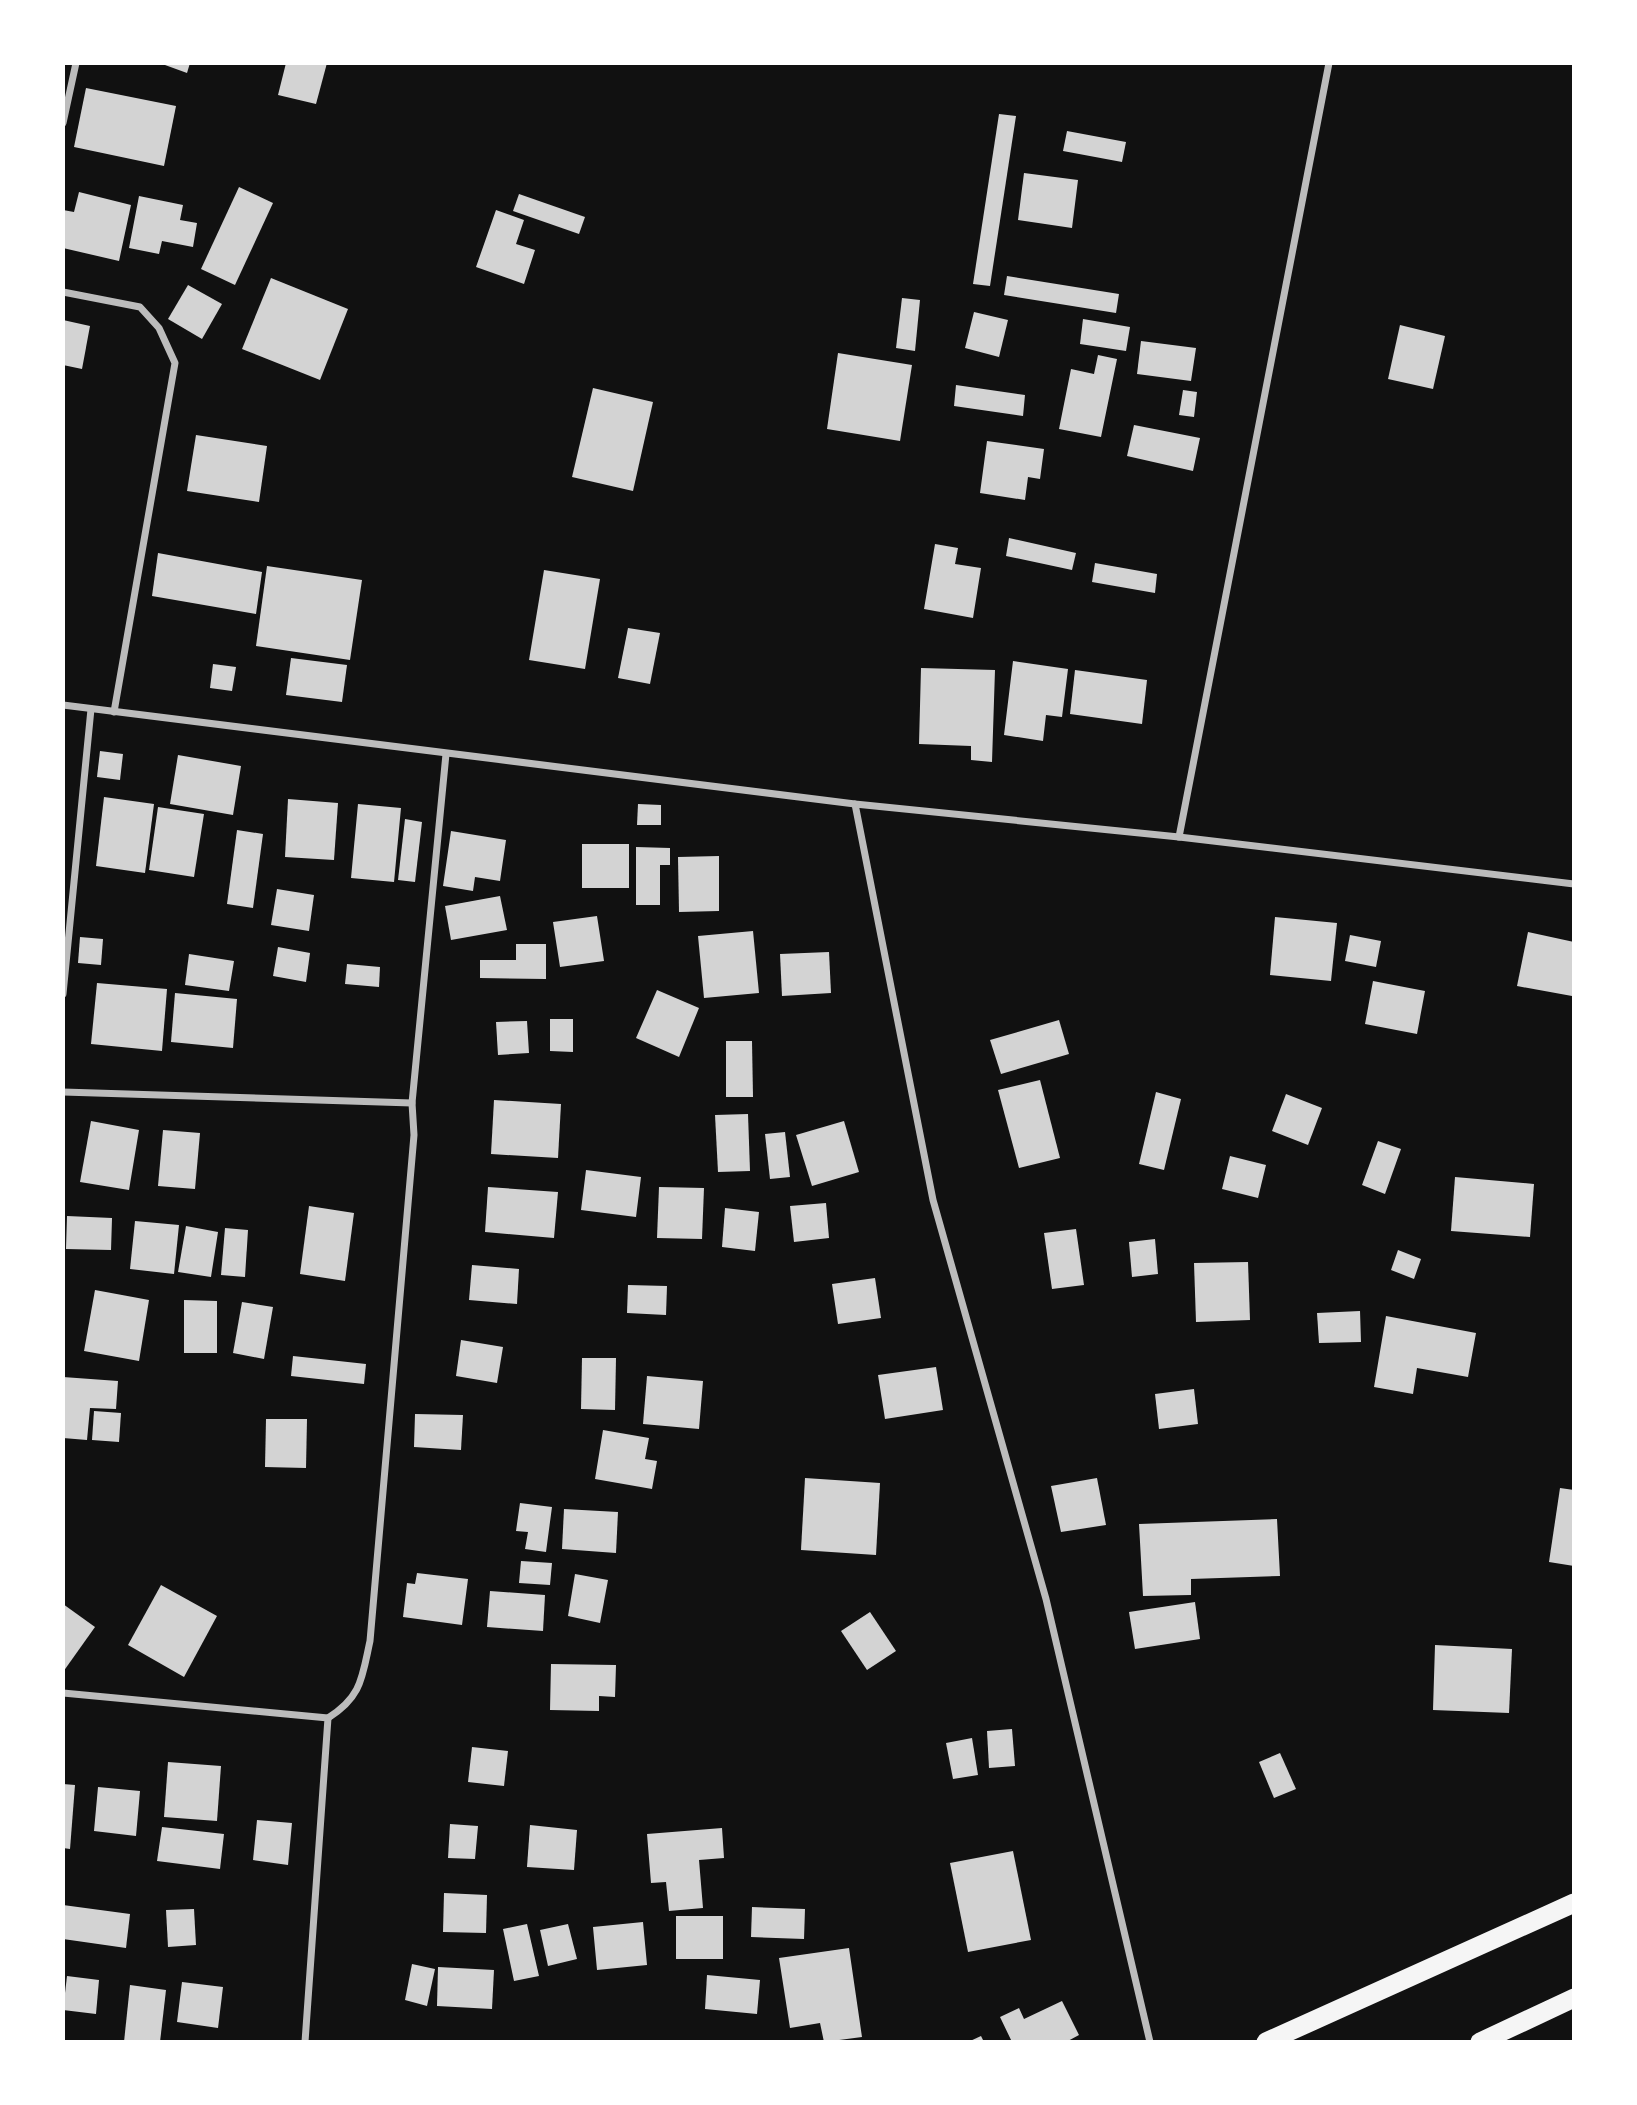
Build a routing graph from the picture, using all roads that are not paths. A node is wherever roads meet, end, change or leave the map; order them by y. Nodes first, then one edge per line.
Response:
1 (76, 63) edge
2 (1329, 63) edge
3 (63, 123) edge
4 (63, 292) edge
5 (63, 705) edge
6 (91, 709) junction
7 (114, 712) junction
8 (446, 754) junction
9 (855, 804) junction
10 (1180, 837) junction
11 (1574, 884) edge
12 (63, 994) edge
13 (63, 1092) edge
14 (412, 1103) junction
15 (63, 1693) edge
16 (328, 1718) junction
17 (1574, 1903) edge
18 (1574, 1998) edge
19 (305, 2042) edge
20 (1150, 2042) edge
21 (1266, 2042) edge
22 (1480, 2042) edge

1 - 3 street
2 - 10 street
4 - 7 street
5 - 6 street
6 - 7 street
6 - 12 street
7 - 8 street
8 - 9 street
8 - 14 street
9 - 10 street
9 - 20 street
10 - 11 street
13 - 14 street
14 - 16 street
15 - 16 street
16 - 19 street
17 - 21 highway
18 - 22 highway

